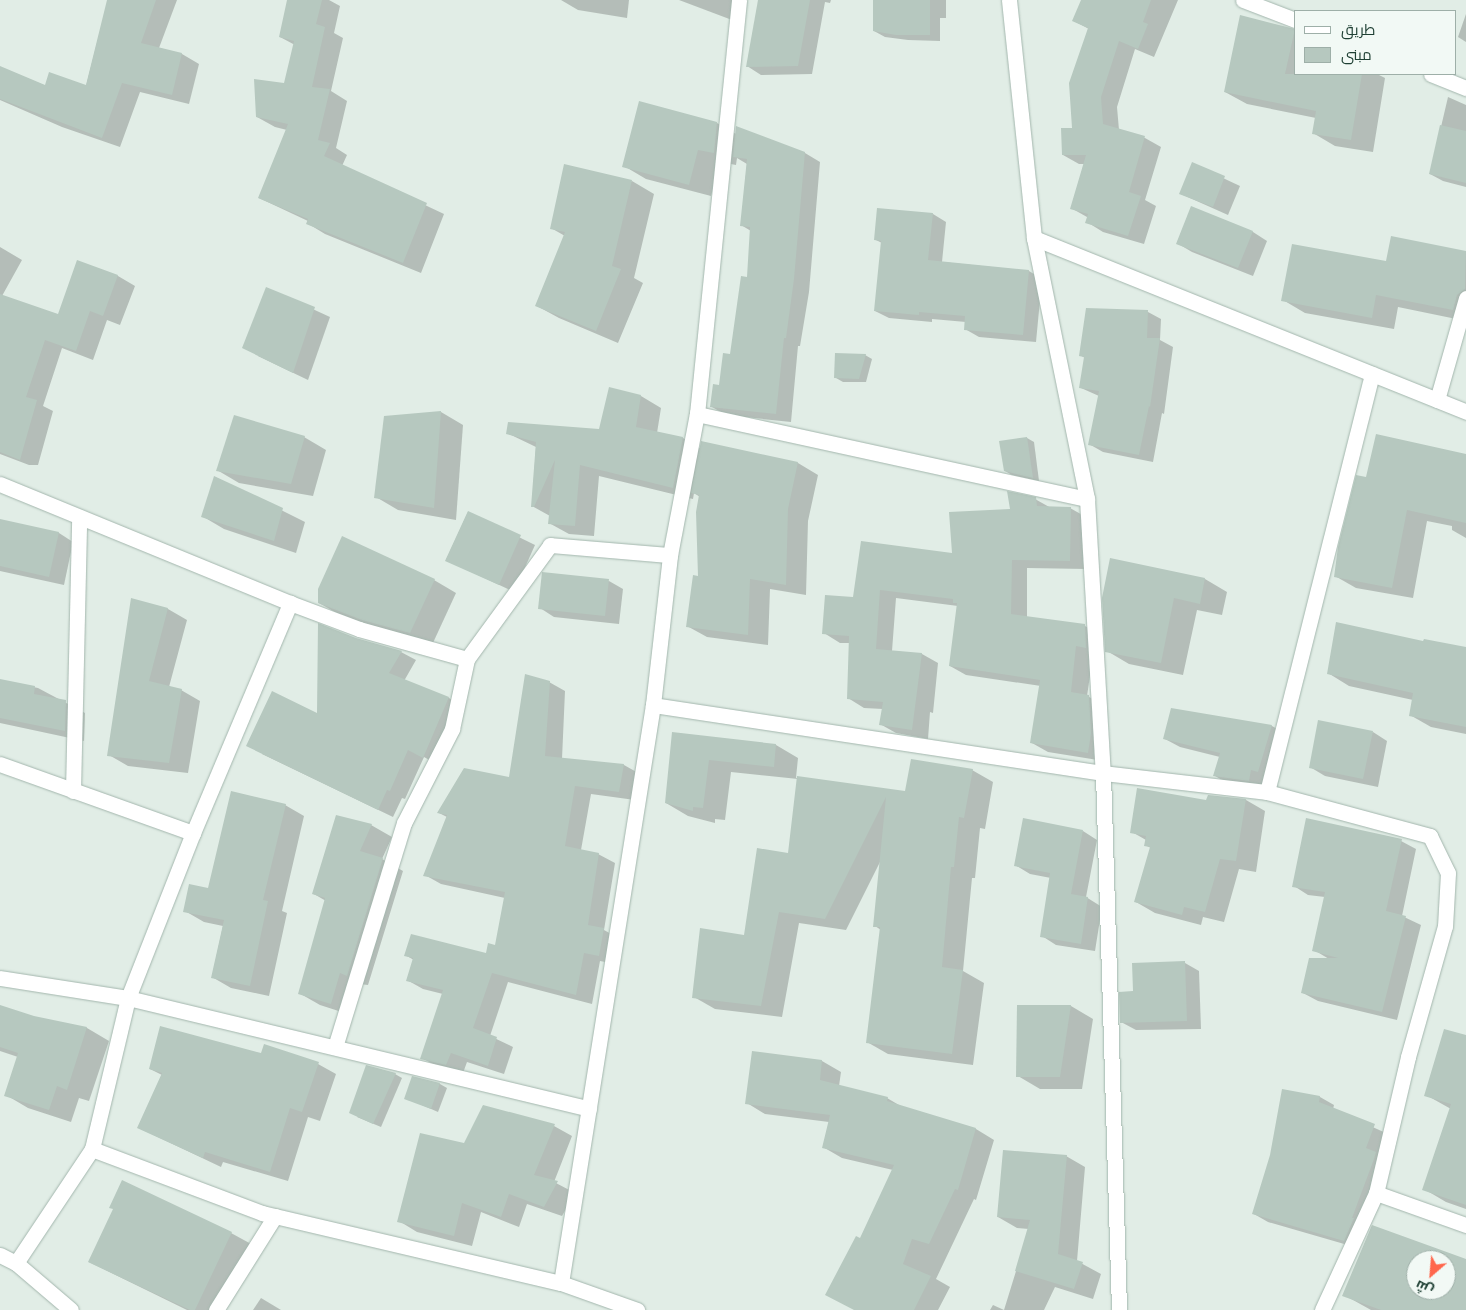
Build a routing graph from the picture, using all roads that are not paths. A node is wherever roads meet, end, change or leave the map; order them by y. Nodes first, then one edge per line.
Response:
1 (739, 0) edge
2 (1243, 0) edge
3 (1010, 1) edge
4 (1294, 20) edge
5 (1434, 75) edge
6 (1466, 88) edge
7 (1034, 238) junction
8 (1466, 298) edge
9 (1372, 374) junction
10 (1437, 400) junction
11 (1466, 412) edge
12 (697, 414) junction
13 (0, 484) edge
14 (1087, 499) junction
15 (79, 516) junction
16 (670, 555) junction
17 (290, 603) junction
18 (467, 659) junction
19 (653, 705) junction
20 (0, 764) edge
21 (1103, 773) junction
22 (73, 790) junction
23 (1267, 792) junction
24 (193, 833) junction
25 (0, 978) edge
26 (128, 998) junction
27 (335, 1047) junction
28 (589, 1109) junction
29 (92, 1149) junction
30 (1376, 1193) junction
31 (275, 1216) junction
32 (1466, 1225) edge
33 (0, 1255) edge
34 (16, 1263) junction
35 (561, 1284) junction
36 (71, 1310) edge
37 (216, 1310) edge
38 (636, 1310) edge
39 (1119, 1310) edge
40 (1322, 1310) edge

1 - 12 street
2 - 4 street
3 - 7 street
5 - 6 street
7 - 9 street
7 - 14 street
8 - 10 street
9 - 10 street
9 - 23 street
10 - 11 street
12 - 14 street
12 - 16 street
13 - 15 street
14 - 21 street
15 - 17 street
15 - 22 street
16 - 18 street
16 - 19 street
17 - 18 street
17 - 24 street
18 - 27 street
19 - 21 street
19 - 28 street
20 - 22 street
21 - 23 street
21 - 39 street
22 - 24 street
23 - 30 street
24 - 26 street
25 - 26 street
26 - 27 street
26 - 29 street
27 - 28 street
28 - 35 street
29 - 31 street
29 - 34 street
30 - 32 street
30 - 40 street
31 - 35 street
31 - 37 street
33 - 34 street
34 - 36 street
35 - 38 street

